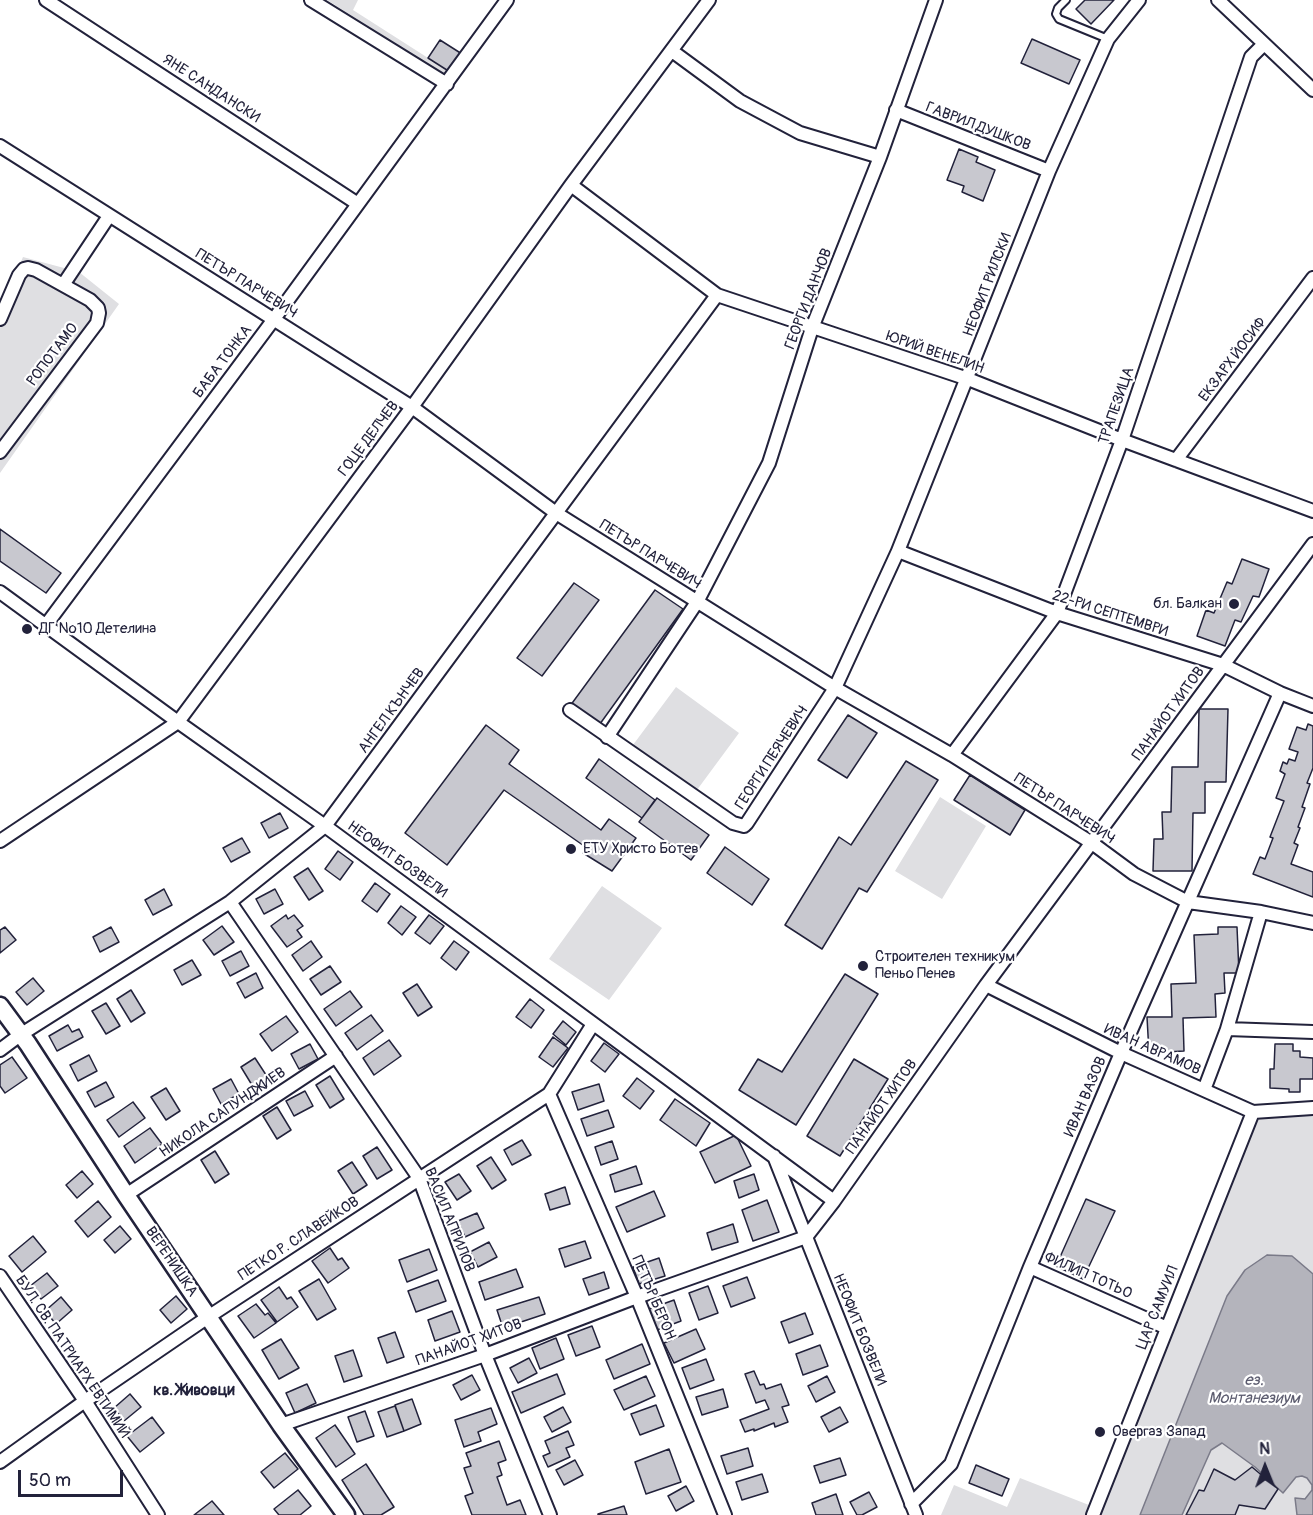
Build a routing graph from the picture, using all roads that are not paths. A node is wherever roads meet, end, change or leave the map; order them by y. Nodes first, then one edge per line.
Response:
1 (46, 0) edge
2 (311, 0) edge
3 (507, 0) edge
4 (709, 0) edge
5 (936, 0) edge
6 (1066, 0) edge
7 (1139, 0) edge
8 (1218, 0) edge
9 (1108, 39) junction
10 (1264, 44) junction
11 (672, 51) junction
12 (447, 84) junction
13 (1313, 90) edge
14 (896, 111) junction
15 (0, 146) edge
16 (880, 157) junction
17 (1049, 171) junction
18 (571, 184) junction
19 (358, 204) junction
20 (108, 216) junction
21 (1313, 278) edge
22 (63, 285) junction
23 (717, 296) junction
24 (0, 319) edge
25 (274, 319) junction
26 (812, 328) junction
27 (968, 379) junction
28 (412, 406) junction
29 (1122, 440) junction
30 (0, 452) edge
31 (1176, 460) junction
32 (1313, 511) edge
33 (556, 513) junction
34 (1313, 544) edge
35 (898, 551) junction
36 (0, 592) edge
37 (697, 602) junction
38 (1057, 613) junction
39 (46, 625) junction
40 (1223, 665) junction
41 (835, 688) junction
42 (1280, 693) junction
43 (1313, 706) edge
44 (570, 710) dead end
45 (178, 722) junction
46 (607, 736) junction
47 (952, 755) junction
48 (325, 826) junction
49 (0, 841) edge
50 (1092, 843) junction
51 (230, 902) junction
52 (1188, 902) junction
53 (1261, 912) junction
54 (1313, 923) edge
55 (986, 985) junction
56 (0, 1006) edge
57 (593, 1024) junction
58 (1227, 1029) junction
59 (1313, 1032) edge
60 (20, 1035) junction
61 (0, 1050) edge
62 (1121, 1053) junction
63 (336, 1056) junction
64 (1204, 1090) junction
65 (549, 1094) junction
66 (1313, 1108) edge
67 (1253, 1112) junction
68 (774, 1155) junction
69 (418, 1178) junction
70 (126, 1195) junction
71 (834, 1201) junction
72 (806, 1237) junction
73 (1030, 1267) junction
74 (0, 1276) edge
75 (637, 1297) junction
76 (208, 1317) junction
77 (1167, 1328) junction
78 (485, 1355) junction
79 (85, 1401) junction
80 (280, 1425) junction
81 (0, 1462) edge
82 (914, 1510) edge
83 (158, 1515) edge
84 (346, 1515) edge
85 (550, 1515) edge
86 (725, 1515) edge
87 (1093, 1515) edge

1 - 19 street, ЯНЕ САНДАНСКИ
2 - 12 street
3 - 12 street, БАБА ТОНКА
4 - 11 street, ГОЦЕ ДЕЛЧЕВ
5 - 14 street, ГЕОРГИ ДАНЧОВ
6 - 9 lane
7 - 9 street, НЕОФИТ РИЛСКИ
8 - 10 street
9 - 17 street, НЕОФИТ РИЛСКИ
10 - 13 street
10 - 29 street, ТРАПЕЗИЦА
11 - 16 street
11 - 18 street, ГОЦЕ ДЕЛЧЕВ
12 - 19 street, БАБА ТОНКА
14 - 16 street, ГЕОРГИ ДАНЧОВ
14 - 17 street, ГАВРИЛ ДУШКОВ
15 - 20 street, ПЕТЪР ПАРЧЕВИЧ
16 - 26 street, ГЕОРГИ ДАНЧОВ
17 - 27 street, НЕОФИТ РИЛСКИ
18 - 23 street, ЮРИЙ ВЕНЕЛИН
18 - 28 street, ГОЦЕ ДЕЛЧЕВ
19 - 25 street, БАБА ТОНКА
20 - 22 street
20 - 25 street, ПЕТЪР ПАРЧЕВИЧ
21 - 31 street, ЕКЗАРХ ЙОСИФ
22 - 24 street, РОПОТАМО
22 - 30 street, РОПОТАМО
23 - 26 street, ЮРИЙ ВЕНЕЛИН
23 - 33 street, АНГЕЛ КЪНЧЕВ
25 - 28 street, ПЕТЪР ПАРЧЕВИЧ
25 - 39 street, БАБА ТОНКА
26 - 27 street, ЮРИЙ ВЕНЕЛИН
26 - 37 street, ГЕОРГИ ДАНЧОВ
27 - 29 street, ЮРИЙ ВЕНЕЛИН
27 - 35 street, НЕОФИТ РИЛСКИ
28 - 33 street, ПЕТЪР ПАРЧЕВИЧ
28 - 45 street, ГОЦЕ ДЕЛЧЕВ
29 - 31 street, ЮРИЙ ВЕНЕЛИН
29 - 38 street, ТРАПЕЗИЦА
31 - 32 street, ЮРИЙ ВЕНЕЛИН
33 - 37 street, ПЕТЪР ПАРЧЕВИЧ
33 - 48 street, АНГЕЛ КЪНЧЕВ
34 - 40 street, ПАНАЙОТ ХИТОВ
35 - 38 street, 22-РИ СЕПТЕМВРИ
35 - 41 street, НЕОФИТ РИЛСКИ
36 - 39 street, НЕОФИТ БОЗВЕЛИ
37 - 41 street, ПЕТЪР ПАРЧЕВИЧ
37 - 46 street
38 - 40 street, 22-РИ СЕПТЕМВРИ
38 - 47 street, ТРАПЕЗИЦА
39 - 45 street, НЕОФИТ БОЗВЕЛИ
40 - 42 street, 22-РИ СЕПТЕМВРИ
40 - 50 street, ПАНАЙОТ ХИТОВ
41 - 46 street, ГЕОРГИ ПЕЯЧЕВИЧ
41 - 47 street, ПЕТЪР ПАРЧЕВИЧ
42 - 43 street, 22-РИ СЕПТЕМВРИ
42 - 52 street, ИВАН ВАЗОВ
44 - 46 street, ГЕОРГИ ПЕЯЧЕВИЧ
45 - 48 street, НЕОФИТ БОЗВЕЛИ
45 - 49 street, ГОЦЕ ДЕЛЧЕВ
47 - 50 street, ПЕТЪР ПАРЧЕВИЧ
48 - 51 street, АНГЕЛ КЪНЧЕВ
48 - 57 street, НЕОФИТ БОЗВЕЛИ
50 - 52 street, ПЕТЪР ПАРЧЕВИЧ
50 - 55 street, ПАНАЙОТ ХИТОВ
51 - 60 street, АНГЕЛ КЪНЧЕВ
51 - 63 street, ВАСИЛ АПРИЛОВ
52 - 53 street, ПЕТЪР ПАРЧЕВИЧ
52 - 62 street, ИВАН ВАЗОВ
53 - 54 street, ПЕТЪР ПАРЧЕВИЧ
53 - 58 street
55 - 62 street, ИВАН АВРАМОВ
55 - 71 street, ПАНАЙОТ ХИТОВ
56 - 60 main road, ВЕРЕНИШКА
57 - 65 street, ПЕТКО Р. СЛАВЕЙКОВ
57 - 68 street, НЕОФИТ БОЗВЕЛИ
58 - 59 street
58 - 64 street
60 - 61 street, АНГЕЛ КЪНЧЕВ
60 - 70 main road, ВЕРЕНИШКА
62 - 64 street, ИВАН АВРАМОВ
62 - 73 street, ИВАН ВАЗОВ
63 - 69 street, ВАСИЛ АПРИЛОВ
63 - 70 street, НИКОЛА САПУНДЖИЕВ
64 - 67 street, ИВАН АВРАМОВ
65 - 69 street, ПЕТКО Р. СЛАВЕЙКОВ
65 - 75 street, ПЕТЪР БЕРОН
66 - 67 street, ИВАН АВРАМОВ
67 - 77 street, ЦАР САМУИЛ
68 - 71 street, НЕОФИТ БОЗВЕЛИ
68 - 72 street, НЕОФИТ БОЗВЕЛИ
69 - 76 street, ПЕТКО Р. СЛАВЕЙКОВ
69 - 78 street, ВАСИЛ АПРИЛОВ
70 - 76 main road, ВЕРЕНИШКА
71 - 72 street, ПАНАЙОТ ХИТОВ
72 - 75 street, ПАНАЙОТ ХИТОВ
72 - 82 street, НЕОФИТ БОЗВЕЛИ
73 - 77 street, ФИЛИП ТОТЬО
73 - 82 street, ИВАН ВАЗОВ
74 - 79 street, БУЛ. СВ. ПАТРИАРХ ЕВТИМИЙ
75 - 78 street, ПАНАЙОТ ХИТОВ
75 - 86 street, ПЕТЪР БЕРОН
76 - 79 street, ПЕТКО Р. СЛАВЕЙКОВ
76 - 80 main road, ВЕРЕНИШКА
77 - 87 street, ЦАР САМУИЛ
78 - 80 street, ПАНАЙОТ ХИТОВ
78 - 85 street, ВАСИЛ АПРИЛОВ
79 - 81 street, ПЕТКО Р. СЛАВЕЙКОВ
79 - 83 street, БУЛ. СВ. ПАТРИАРХ ЕВТИМИЙ
80 - 84 main road, ВЕРЕНИШКА

